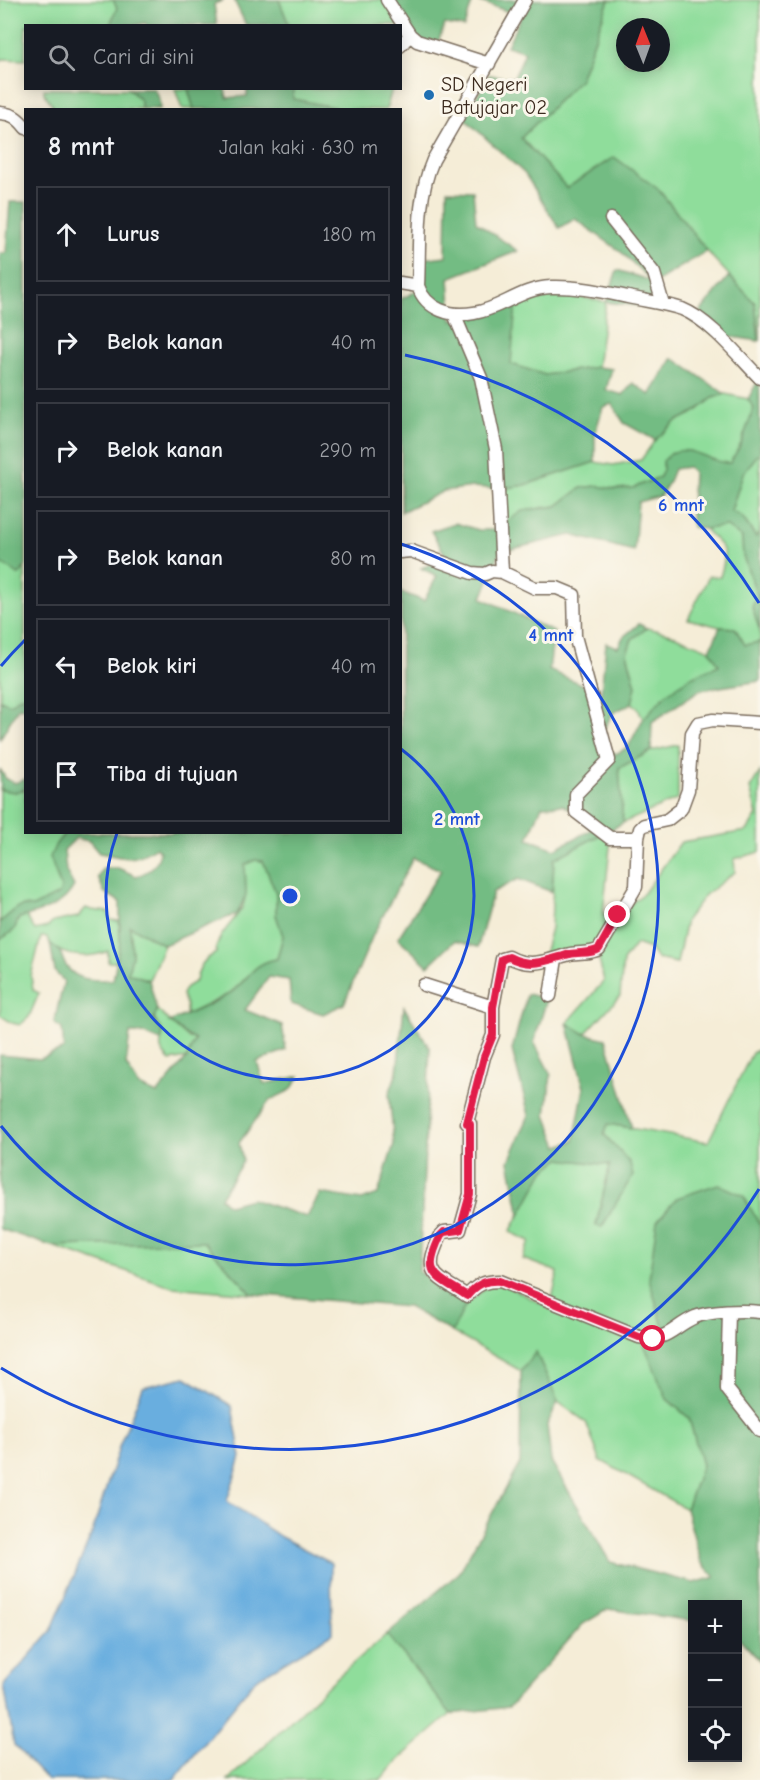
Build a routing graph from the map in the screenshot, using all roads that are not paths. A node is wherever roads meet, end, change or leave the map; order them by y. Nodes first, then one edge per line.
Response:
1 (387, 0) edge
2 (525, 0) edge
3 (410, 35) junction
4 (402, 44) edge
5 (489, 64) junction
6 (0, 113) edge
7 (24, 126) edge
8 (611, 219) dead end
9 (402, 283) edge
10 (418, 286) junction
11 (663, 304) junction
12 (454, 314) junction
13 (760, 378) edge
14 (402, 552) edge
15 (502, 572) junction
16 (760, 723) edge
17 (638, 838) junction
18 (556, 959) junction
19 (424, 985) dead end
20 (550, 996) dead end
21 (493, 1007) junction
22 (729, 1312) junction
23 (760, 1312) edge
24 (760, 1431) edge

1 - 3 street
2 - 5 street
3 - 4 street
3 - 5 street
5 - 10 street
6 - 7 street
8 - 11 street
9 - 10 street
10 - 12 street
11 - 12 street
11 - 13 street
12 - 15 street
14 - 15 street
15 - 17 street
16 - 17 street
17 - 18 street
18 - 20 street
18 - 21 street
19 - 21 street
21 - 22 street
22 - 23 street
22 - 24 street

